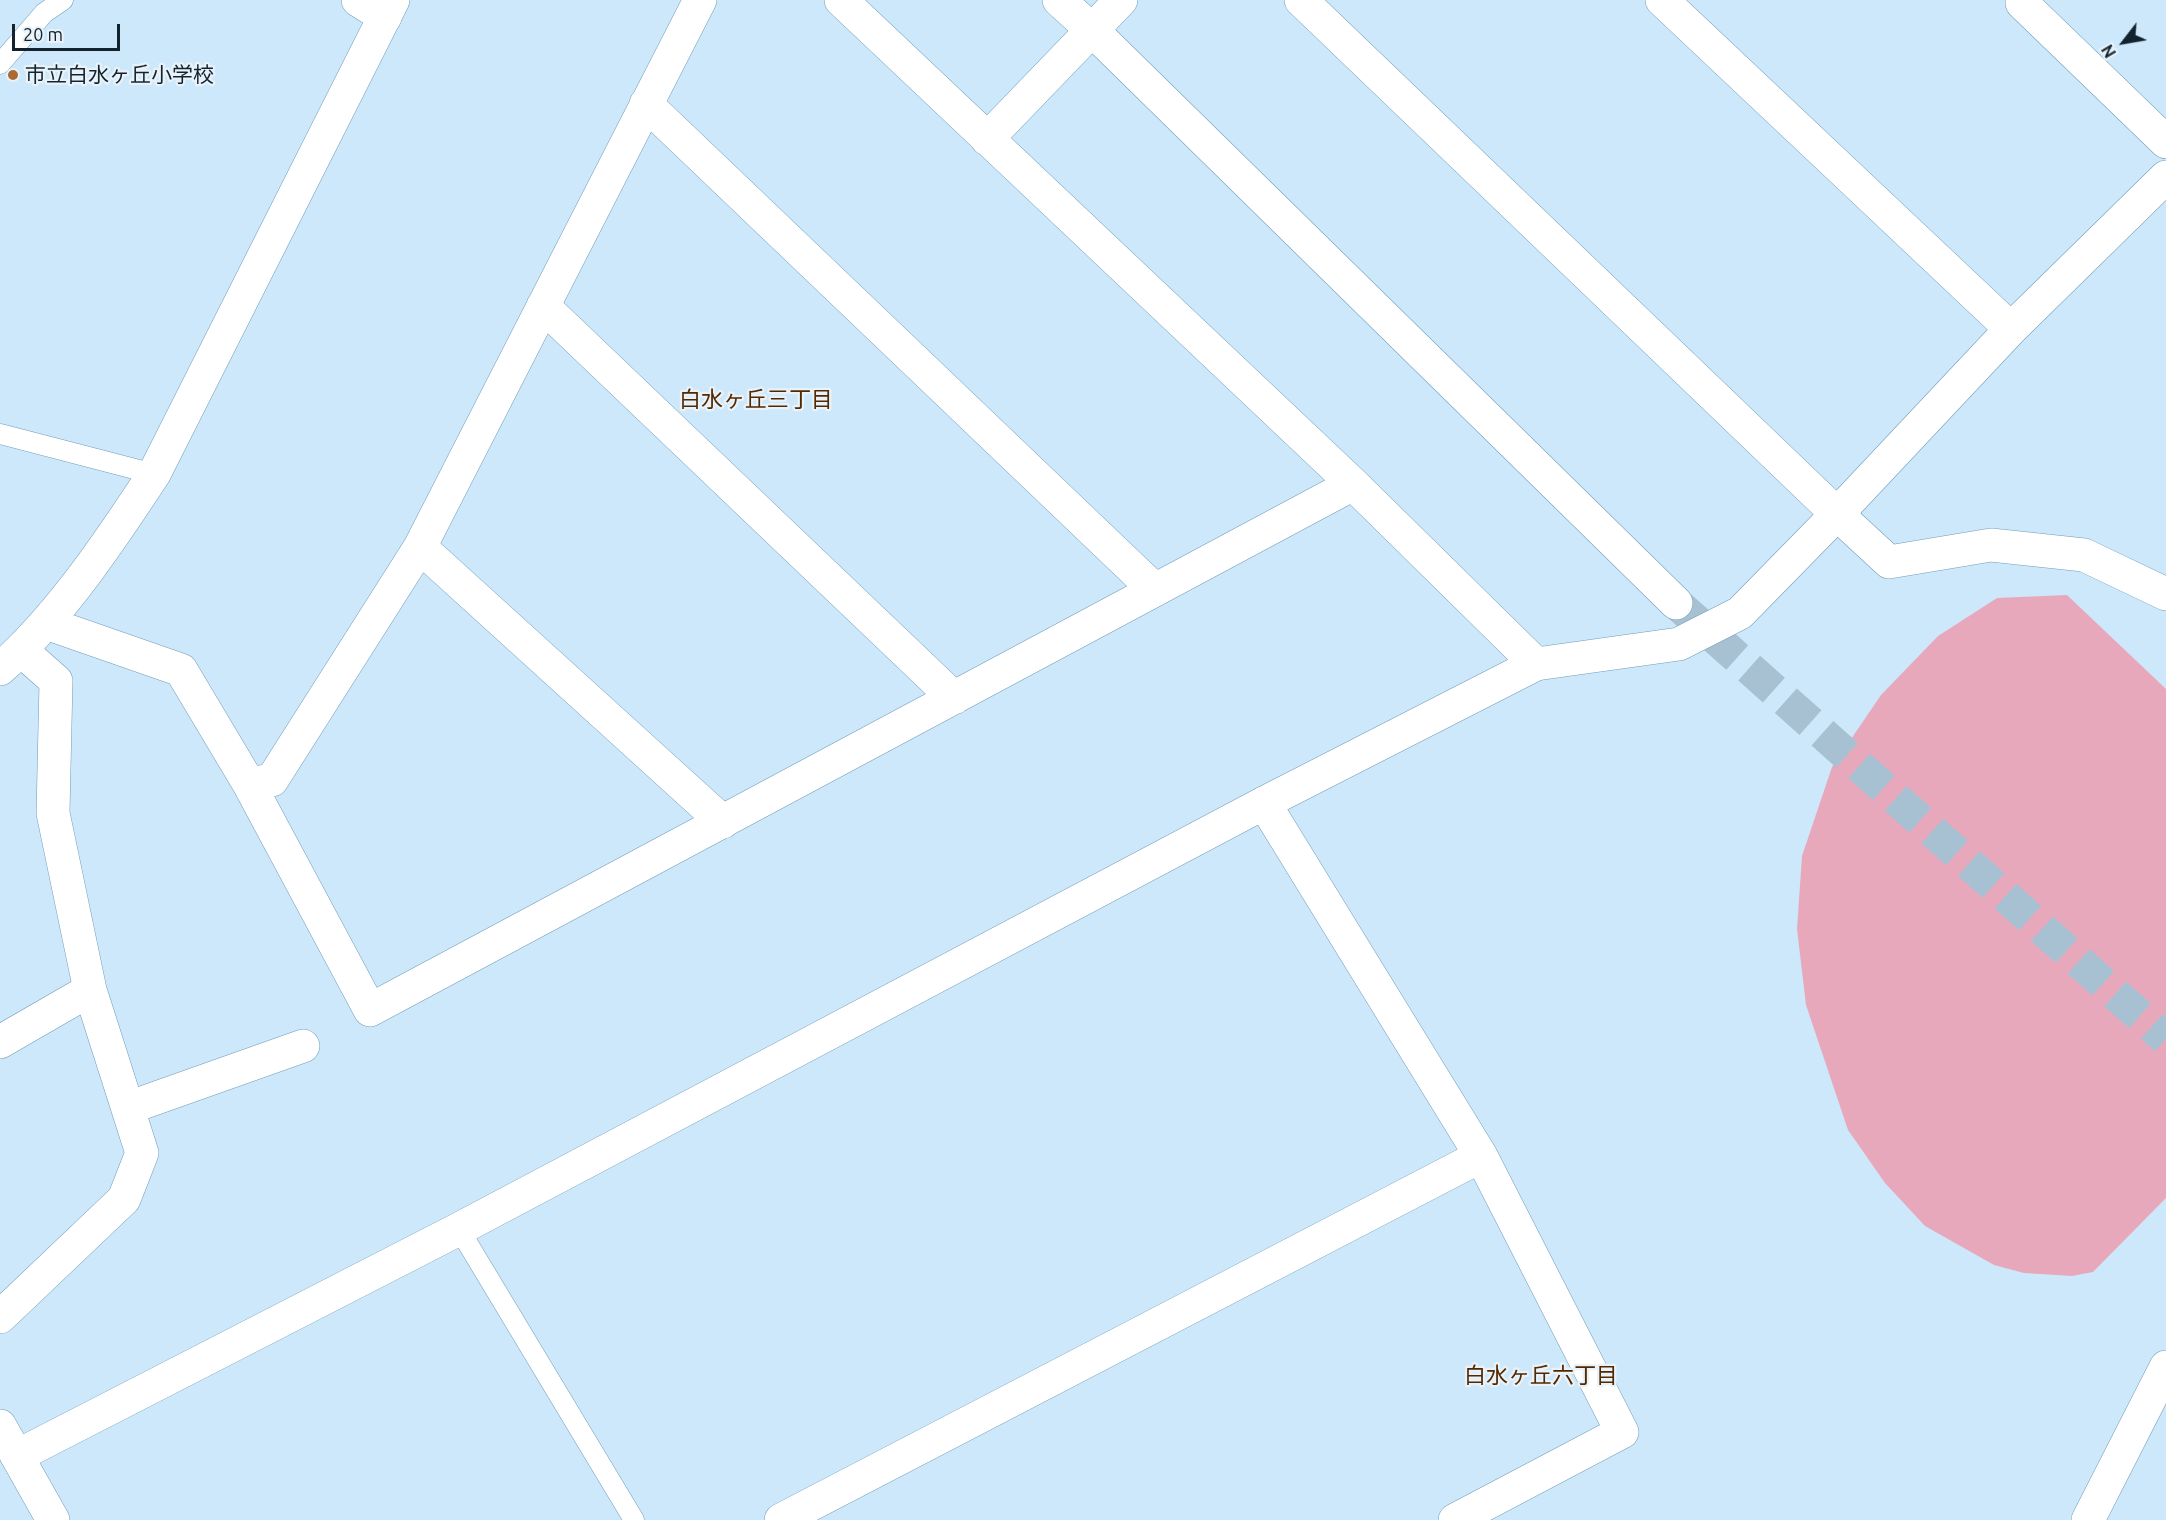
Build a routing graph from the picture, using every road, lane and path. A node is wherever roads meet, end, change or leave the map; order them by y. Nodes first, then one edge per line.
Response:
1 (63, 0) edge
2 (700, 0) edge
3 (841, 0) edge
4 (1059, 0) edge
5 (1121, 0) edge
6 (1300, 0) edge
7 (1662, 0) edge
8 (2022, 1) edge
9 (379, 6) edge
10 (1093, 31) junction
11 (0, 64) edge
12 (646, 104) junction
13 (987, 139) junction
14 (2166, 142) edge
15 (2166, 177) edge
16 (543, 306) junction
17 (2010, 329) junction
18 (0, 434) edge
19 (154, 474) junction
20 (1353, 484) junction
21 (1837, 514) junction
22 (420, 547) junction
23 (1155, 590) junction
24 (2166, 594) edge
25 (1676, 603) tunnel mouth
26 (46, 623) junction
27 (10, 659) edge
28 (1536, 664) junction
29 (954, 698) junction
30 (249, 784) junction
31 (1264, 803) junction
32 (723, 822) junction
33 (90, 990) junction
34 (0, 1042) edge
35 (303, 1046) dead end
36 (128, 1108) junction
37 (1481, 1156) junction
38 (459, 1229) junction
39 (0, 1317) edge
40 (2166, 1367) edge
41 (0, 1426) edge
42 (8, 1460) edge
43 (53, 1520) edge
44 (634, 1520) edge
45 (782, 1520) edge
46 (1455, 1520) edge
47 (2088, 1520) edge

1 - 11 lane
2 - 12 street
3 - 13 street
4 - 10 street
5 - 10 street
6 - 21 street
7 - 17 street
8 - 14 street
9 - 19 street
10 - 13 street
10 - 25 street
12 - 16 street
12 - 23 street
13 - 20 street
15 - 17 street
16 - 22 street
16 - 29 street
17 - 21 street
18 - 19 lane
19 - 26 street
20 - 23 street
20 - 28 street
21 - 24 street
21 - 28 street
22 - 30 street
22 - 32 street
23 - 29 street
26 - 27 street
26 - 30 street
27 - 33 street
28 - 31 street
29 - 32 street
30 - 32 street
31 - 37 street
31 - 38 street
33 - 34 street
33 - 36 street
35 - 36 street
36 - 39 street
37 - 45 street
37 - 46 street
38 - 42 street
38 - 44 lane
40 - 47 street
41 - 42 street
42 - 43 street

